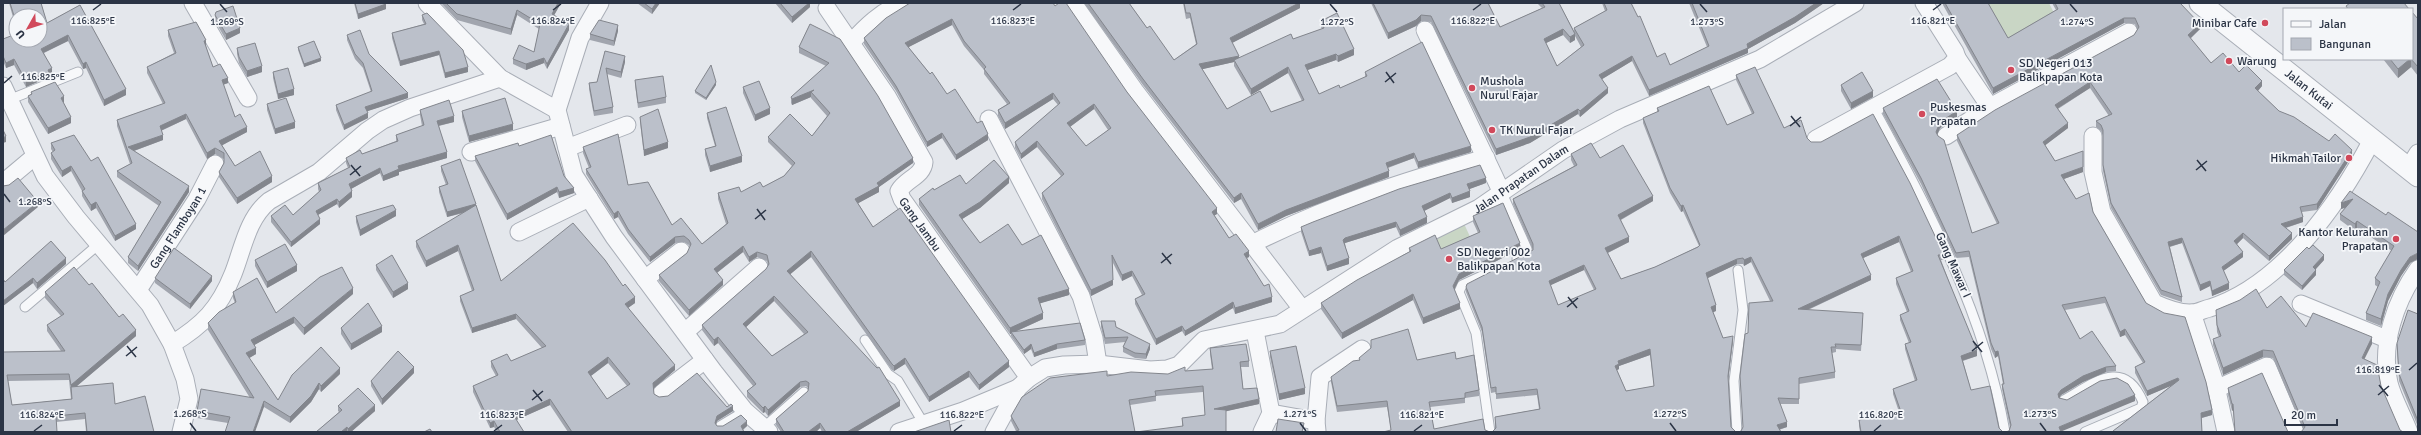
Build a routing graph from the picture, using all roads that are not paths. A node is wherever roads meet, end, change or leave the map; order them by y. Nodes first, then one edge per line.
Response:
1 (193, 3) edge
2 (427, 3) edge
3 (600, 3) edge
4 (902, 3) edge
5 (1073, 3) edge
6 (1855, 3) edge
7 (1924, 3) edge
8 (2200, 3) edge
9 (827, 8) dead end
10 (1425, 30) dead end
11 (2129, 32) dead end
12 (851, 43) junction
13 (1957, 58) junction
14 (78, 72) dead end
15 (500, 78) junction
16 (5, 96) edge
17 (248, 98) dead end
18 (1990, 107) junction
19 (1874, 109) junction
20 (559, 118) junction
21 (989, 120) dead end
22 (627, 125) dead end
23 (1946, 136) dead end
24 (2094, 136) dead end
25 (1816, 139) dead end
26 (2372, 140) junction
27 (567, 148) junction
28 (471, 152) dead end
29 (34, 157) junction
30 (1486, 158) junction
31 (215, 164) dead end
32 (2415, 166) edge
33 (3, 183) edge
34 (1502, 193) junction
35 (589, 198) junction
36 (519, 232) dead end
37 (99, 244) junction
38 (1252, 244) junction
39 (681, 251) dead end
40 (759, 267) dead end
41 (2418, 268) edge
42 (1738, 270) dead end
43 (645, 279) junction
44 (138, 290) junction
45 (2301, 304) dead end
46 (25, 307) dead end
47 (1302, 310) junction
48 (2192, 313) junction
49 (1255, 331) junction
50 (684, 332) junction
51 (865, 340) dead end
52 (2389, 340) junction
53 (172, 344) junction
54 (1362, 349) dead end
55 (704, 360) junction
56 (1098, 364) junction
57 (1023, 383) junction
58 (2216, 389) junction
59 (804, 392) edge
60 (662, 393) dead end
61 (2064, 400) edge
62 (745, 411) junction
63 (1271, 413) junction
64 (924, 424) junction
65 (720, 426) edge
66 (1316, 427) edge
67 (766, 430) edge
68 (181, 432) edge
69 (899, 432) edge
70 (994, 432) edge
71 (1262, 432) edge
72 (1490, 432) edge
73 (1736, 432) edge
74 (2006, 432) edge
75 (2085, 432) edge
76 (2226, 432) edge
77 (2295, 432) edge
78 (2409, 432) edge

1 - 17 street
2 - 15 street
3 - 20 street
4 - 12 street
5 - 38 street
6 - 34 street, Jalan Prapatan Dalam
7 - 13 street
8 - 26 street, Jalan Kutai
9 - 12 street, Gang Jambu
10 - 30 street
11 - 18 street
12 - 57 street, Gang Jambu
13 - 18 street
13 - 19 street
14 - 16 lane
15 - 20 street
15 - 53 street
16 - 29 street
18 - 23 street
19 - 25 street
19 - 74 lane, Gang Mawar I
20 - 27 street
20 - 28 street
21 - 56 street
22 - 27 street
24 - 48 street
26 - 32 street, Jalan Kutai
26 - 48 street
27 - 35 street
29 - 33 street
29 - 37 street
30 - 34 street
30 - 38 street
31 - 44 street, Gang Flamboyan 1
34 - 47 street, Jalan Prapatan Dalam
34 - 72 lane
35 - 36 street
35 - 43 street
37 - 44 street
37 - 46 lane
38 - 47 street
39 - 43 street
40 - 50 street
41 - 52 street
42 - 73 lane
43 - 50 street
44 - 53 street
45 - 52 street
47 - 49 street, Jalan Prapatan Dalam
48 - 58 street
49 - 56 street, Jalan Prapatan Dalam
49 - 63 street
50 - 55 street
51 - 64 lane
52 - 78 street
53 - 68 street
54 - 66 street
55 - 60 street
55 - 62 street
56 - 57 street, Jalan Prapatan Dalam
57 - 64 street, Jalan Prapatan Dalam
57 - 70 street
58 - 76 street
58 - 77 street
59 - 67 lane
61 - 75 lane
62 - 65 lane
62 - 67 street
63 - 66 street
63 - 71 street
64 - 69 street, Jalan Prapatan Dalam

